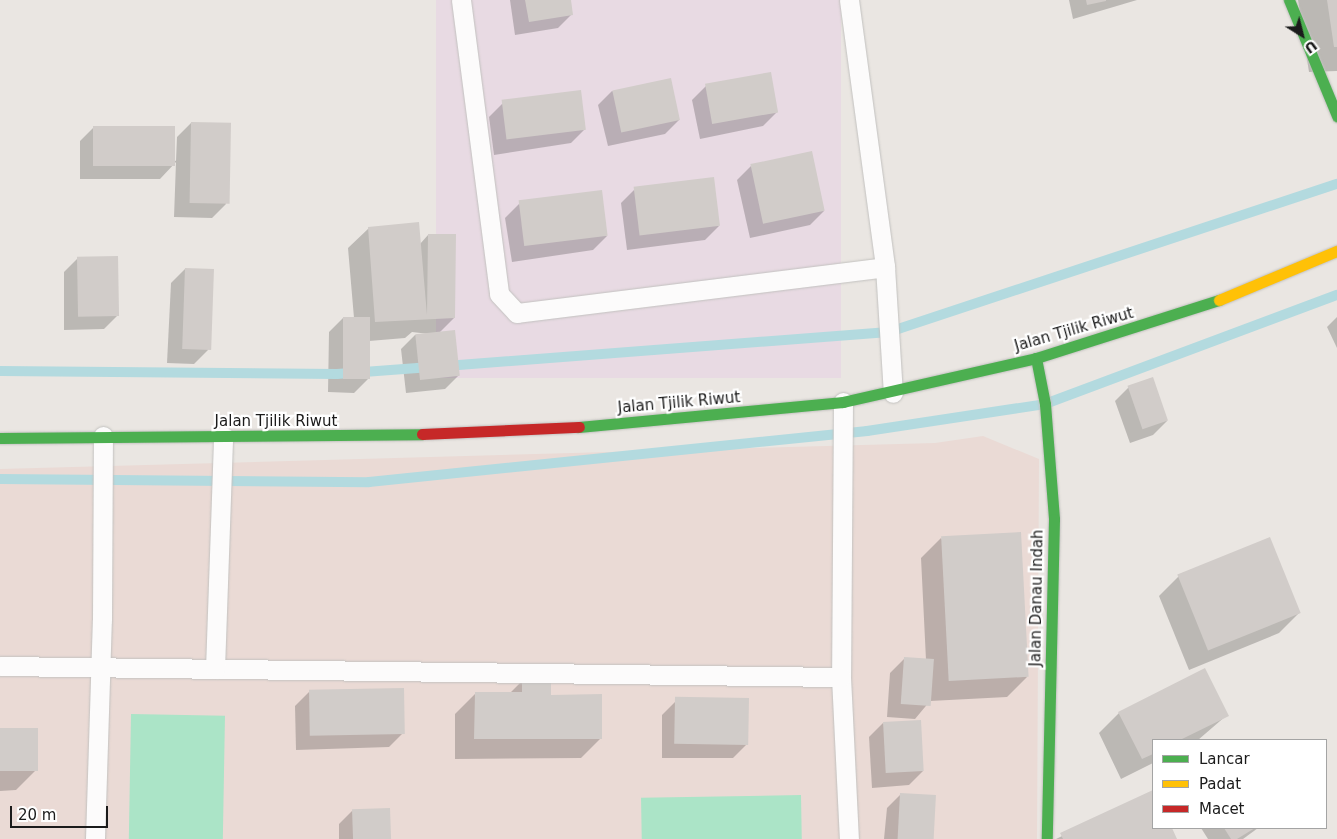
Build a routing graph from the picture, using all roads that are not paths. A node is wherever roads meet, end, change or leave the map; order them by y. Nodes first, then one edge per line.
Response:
1 (461, 0) edge
2 (849, 0) edge
3 (1290, 0) edge
4 (1337, 116) edge
5 (1337, 251) edge
6 (885, 267) junction
7 (1036, 358) junction
8 (893, 393) junction
9 (844, 402) junction
10 (102, 436) junction
11 (223, 436) junction
12 (0, 438) edge
13 (0, 666) edge
14 (99, 667) junction
15 (215, 669) junction
16 (841, 677) junction
17 (95, 839) edge
18 (849, 839) edge
19 (1047, 839) edge

1 - 6 lane
2 - 6 lane
3 - 4 main road
5 - 7 main road, Jalan Tjilik Riwut
6 - 8 lane
7 - 8 main road, Jalan Tjilik Riwut
7 - 19 main road, Jalan Danau Indah
8 - 9 main road, Jalan Tjilik Riwut
9 - 11 main road, Jalan Tjilik Riwut
9 - 16 lane
10 - 11 main road, Jalan Tjilik Riwut
10 - 12 main road, Jalan Tjilik Riwut
10 - 14 lane
11 - 15 lane
13 - 14 lane
14 - 15 lane
14 - 17 lane
15 - 16 lane
16 - 18 lane

